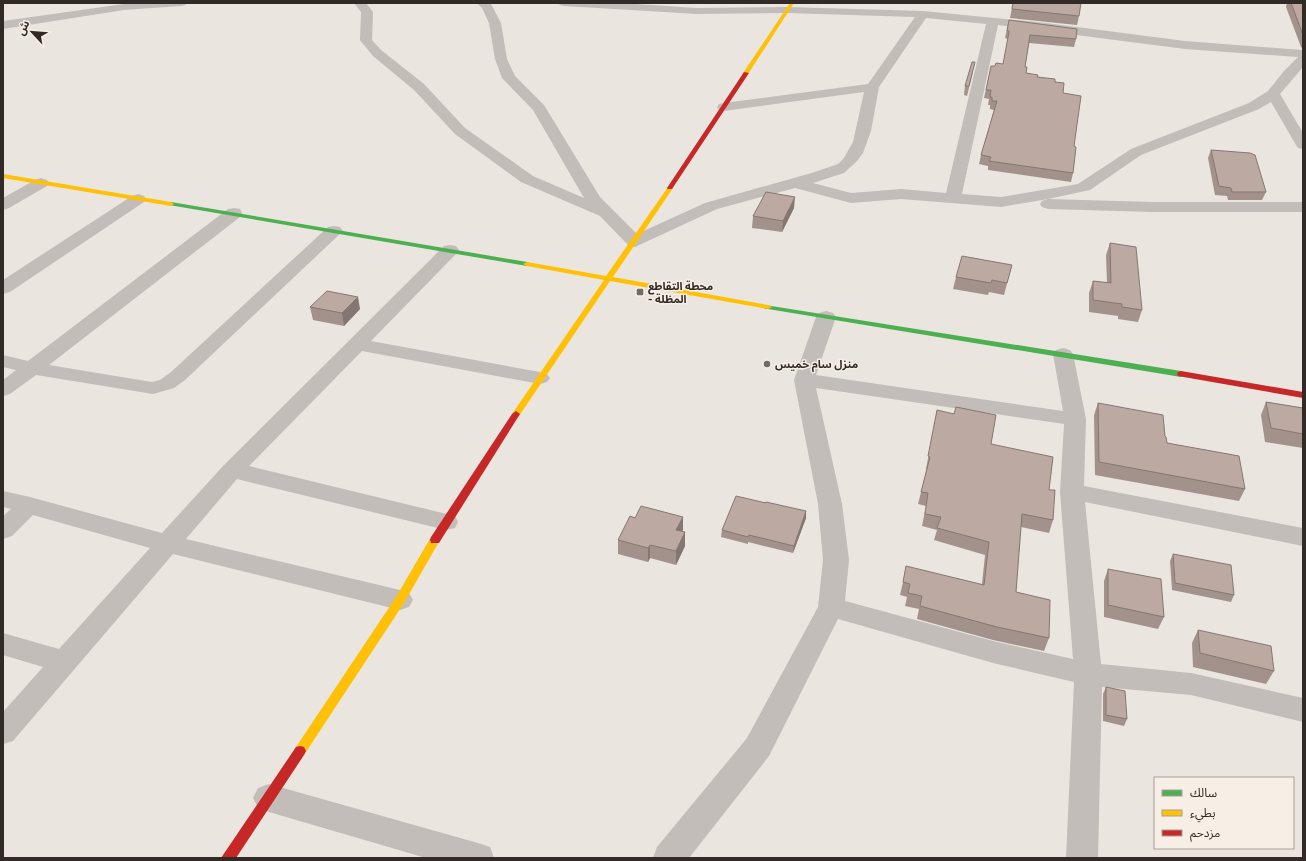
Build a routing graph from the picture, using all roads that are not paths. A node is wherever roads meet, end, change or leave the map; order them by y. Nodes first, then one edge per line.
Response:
1 (181, 3) edge
2 (360, 3) edge
3 (483, 3) edge
4 (564, 3) edge
5 (580, 4) edge
6 (789, 7) edge
7 (923, 14) junction
8 (993, 21) junction
9 (3, 26) edge
10 (1303, 54) edge
11 (1303, 60) edge
12 (872, 87) junction
13 (1273, 94) junction
14 (724, 107) junction
15 (1303, 145) edge
16 (3, 176) edge
17 (41, 182) junction
18 (795, 183) junction
19 (138, 198) junction
20 (953, 198) junction
21 (1001, 202) junction
22 (3, 205) edge
23 (1303, 207) edge
24 (234, 213) junction
25 (607, 215) junction
26 (334, 231) junction
27 (635, 242) junction
28 (450, 250) junction
29 (610, 278) junction
30 (3, 288) edge
31 (826, 317) junction
32 (357, 344) junction
33 (1063, 354) junction
34 (3, 361) edge
35 (31, 368) junction
36 (540, 378) junction
37 (804, 380) junction
38 (3, 390) edge
39 (1303, 395) edge
40 (1075, 419) junction
41 (232, 470) junction
42 (1072, 492) junction
43 (3, 499) edge
44 (30, 505) junction
45 (446, 522) junction
46 (3, 530) edge
47 (1303, 537) edge
48 (169, 544) junction
49 (400, 600) junction
50 (832, 607) junction
51 (3, 644) edge
52 (64, 662) junction
53 (1088, 674) junction
54 (1303, 710) edge
55 (3, 732) edge
56 (269, 798) junction
57 (228, 858) edge
58 (478, 858) edge
59 (669, 858) edge
60 (1082, 858) edge

1 - 9 street
2 - 25 street
3 - 25 street
4 - 5 street
5 - 6 street
6 - 7 street
6 - 14 street
7 - 8 street
7 - 12 street
8 - 10 street
8 - 20 street
11 - 13 street
12 - 14 street
12 - 18 street
13 - 15 street
13 - 21 street
14 - 27 street
16 - 17 street
17 - 19 street
17 - 22 street
18 - 20 street
18 - 27 street
19 - 24 street
19 - 30 street
20 - 21 street
21 - 23 street
24 - 26 street
24 - 35 street
25 - 27 street
26 - 28 street
26 - 35 street
27 - 29 street
28 - 29 street
28 - 32 street
29 - 31 street
29 - 36 street
31 - 33 street
31 - 37 street
32 - 36 street
32 - 41 street
33 - 39 street
33 - 40 street
34 - 35 street
35 - 38 street
36 - 45 street
37 - 40 street
37 - 50 street
40 - 42 street
41 - 45 street
41 - 48 street
42 - 47 street
42 - 53 street
43 - 44 street
44 - 46 street
44 - 48 street
45 - 49 street
48 - 49 street
48 - 52 street
49 - 56 street
50 - 53 street
50 - 59 street
51 - 52 street
52 - 55 street
53 - 54 street
53 - 60 street
56 - 57 street
56 - 58 street

